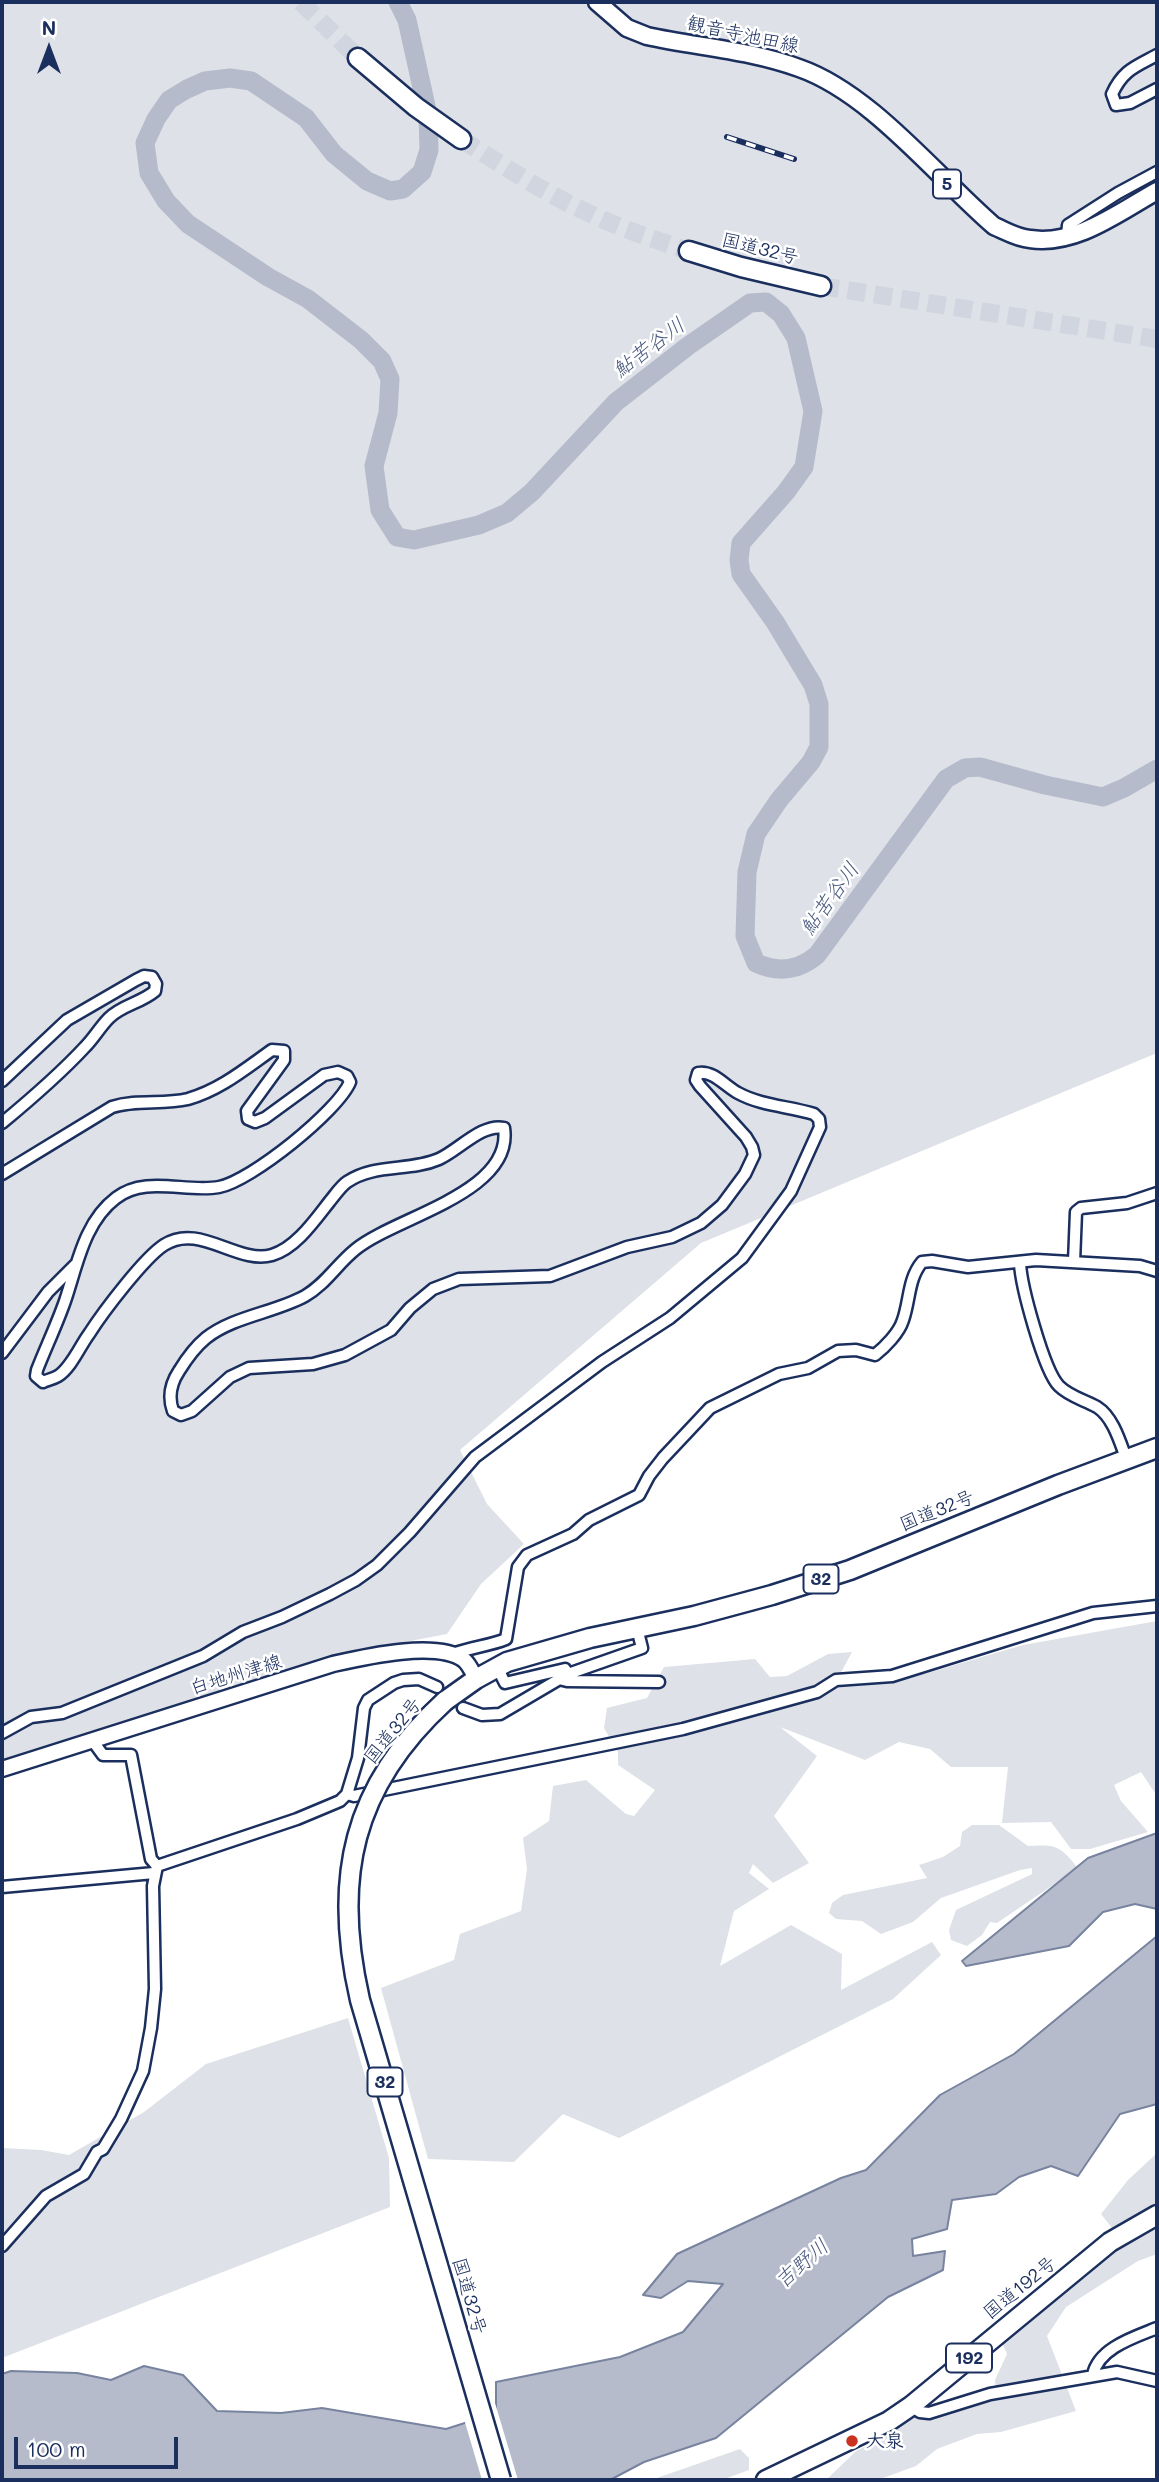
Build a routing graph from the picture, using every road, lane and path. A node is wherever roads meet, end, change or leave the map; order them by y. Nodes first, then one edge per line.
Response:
1 (597, 2) edge
2 (1157, 55) edge
3 (358, 58) tunnel mouth
4 (1157, 89) edge
5 (456, 136) tunnel mouth
6 (1157, 172) edge
7 (1157, 191) edge
8 (1068, 237) junction
9 (689, 251) tunnel mouth
10 (816, 285) tunnel mouth
11 (2, 1080) edge
12 (2, 1123) edge
13 (2, 1174) edge
14 (1157, 1193) edge
15 (78, 1262) junction
16 (1074, 1262) junction
17 (1020, 1263) junction
18 (1157, 1271) edge
19 (2, 1353) edge
20 (1157, 1448) edge
21 (1126, 1458) junction
22 (1157, 1606) edge
23 (637, 1628) junction
24 (453, 1654) junction
25 (497, 1667) junction
26 (564, 1676) junction
27 (476, 1679) junction
28 (659, 1682) dead end
29 (441, 1694) junction
30 (463, 1708) dead end
31 (2, 1733) edge
32 (92, 1740) junction
33 (2, 1769) edge
34 (347, 1794) junction
35 (155, 1870) junction
36 (2, 1887) edge
37 (1157, 2215) edge
38 (2, 2246) edge
39 (1157, 2328) edge
40 (1093, 2375) junction
41 (1157, 2381) edge
42 (911, 2406) junction
43 (500, 2480) edge
44 (766, 2480) edge

1 - 8 main road, 観音寺池田線 / 5
2 - 4 street
3 - 5 highway
6 - 8 street
7 - 8 main road, 観音寺池田線 / 5
9 - 10 highway, 国道32号
11 - 12 street
13 - 15 street
14 - 16 street
15 - 19 street
15 - 31 street
16 - 17 street
16 - 18 street
17 - 21 street
17 - 24 street
20 - 21 highway, 国道32号 / 32
21 - 23 highway, 国道32号 / 32
22 - 34 street
23 - 25 highway, 国道32号 / 32
23 - 26 street
24 - 27 main road
24 - 32 main road, 白地州津線
25 - 26 street
25 - 27 highway, 国道32号 / 32
26 - 28 street
26 - 30 street
27 - 29 highway, 国道32号 / 32
29 - 34 street
29 - 43 highway, 国道32号 / 32, bridge
32 - 33 main road, 白地州津線
32 - 35 street
34 - 35 street
35 - 36 street
35 - 38 street
37 - 42 highway, 国道192号 / 192
39 - 40 street
40 - 41 street
40 - 42 street
42 - 44 highway, 国道192号 / 192

